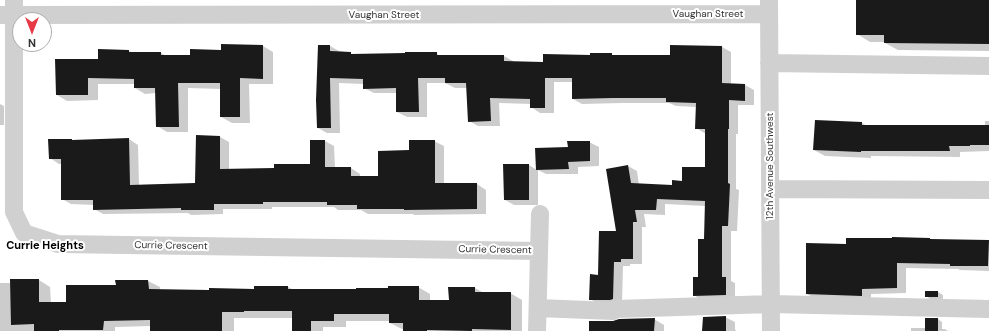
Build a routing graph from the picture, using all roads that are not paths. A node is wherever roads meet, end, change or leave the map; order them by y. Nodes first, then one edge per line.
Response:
1 (769, 7) edge
2 (9, 10) edge
3 (769, 63) junction
4 (989, 66) edge
5 (7, 134) edge
6 (770, 189) junction
7 (989, 190) edge
8 (540, 214) dead end
9 (539, 251) junction
10 (771, 304) junction
11 (538, 308) junction
12 (989, 309) edge
13 (537, 331) edge
14 (771, 331) edge

1 - 2 street, Vaughan Street
1 - 3 street, 12th Avenue Southwest
2 - 5 street, Currie Crescent
3 - 4 street
3 - 6 street, 12th Avenue Southwest
5 - 9 street, Currie Crescent
6 - 7 street
6 - 10 street, 12th Avenue Southwest
8 - 9 street, Currie Crescent
9 - 11 street, Currie Crescent
10 - 11 street
10 - 12 street
10 - 14 street, 12th Avenue Southwest
11 - 13 street, Currie Crescent

